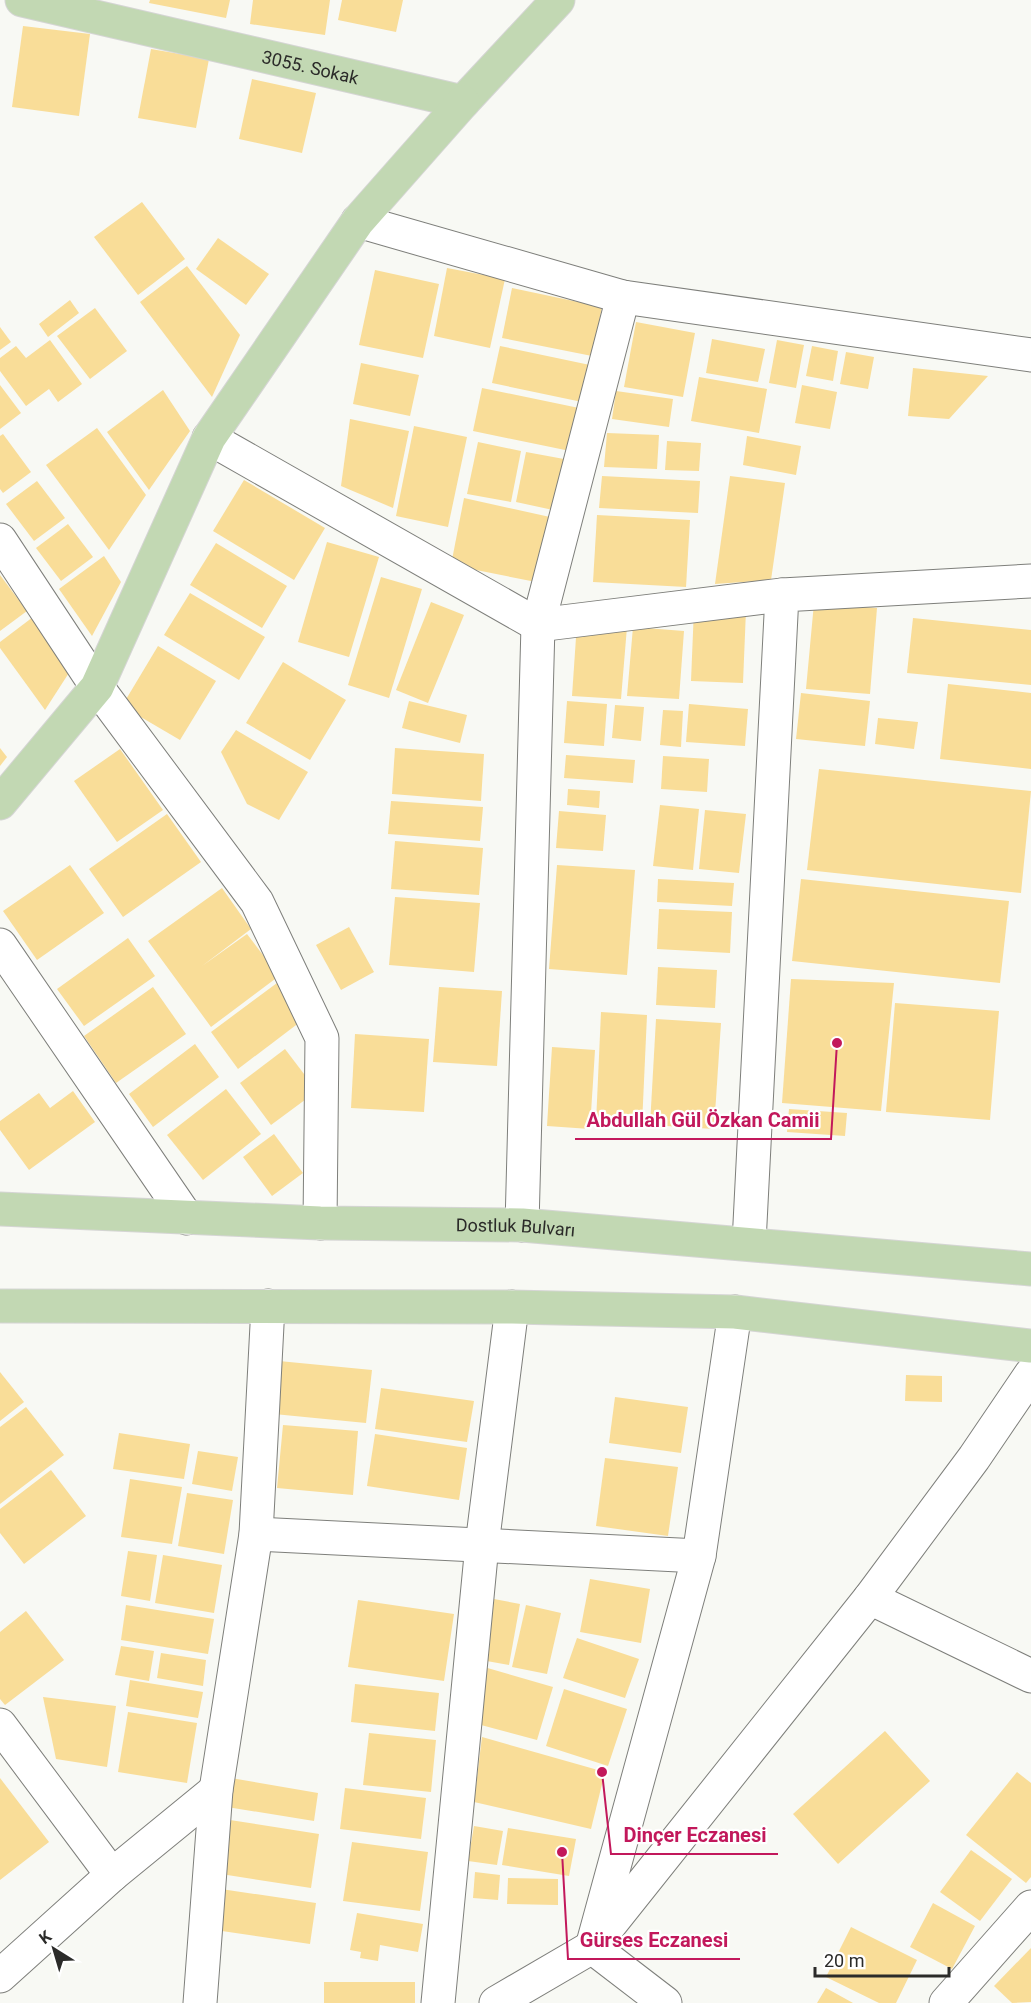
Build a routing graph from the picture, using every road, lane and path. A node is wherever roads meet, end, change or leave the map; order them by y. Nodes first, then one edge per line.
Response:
1 (22, 0) edge
2 (558, 0) edge
3 (463, 102) junction
4 (358, 221) junction
5 (623, 297) junction
6 (1022, 349) edge
7 (209, 438) junction
8 (0, 540) edge
9 (1031, 581) edge
10 (782, 595) junction
11 (538, 625) junction
12 (97, 687) junction
13 (0, 803) edge
14 (0, 945) edge
15 (0, 1209) edge
16 (187, 1218) junction
17 (321, 1223) junction
18 (522, 1225) junction
19 (748, 1243) junction
20 (1031, 1269) edge
21 (0, 1306) edge
22 (268, 1306) junction
23 (512, 1307) junction
24 (735, 1312) junction
25 (1031, 1346) edge
26 (1031, 1374) edge
27 (256, 1534) junction
28 (482, 1545) junction
29 (699, 1556) junction
30 (870, 1598) junction
31 (1031, 1676) edge
32 (0, 1725) edge
33 (216, 1790) junction
34 (112, 1875) junction
35 (1031, 1906) edge
36 (592, 1947) junction
37 (0, 1976) edge
38 (200, 2003) edge
39 (438, 2003) edge
40 (496, 2003) edge
41 (665, 2003) edge
42 (946, 2003) edge

1 - 3 main road, 3055. Sokak
2 - 3 main road
3 - 4 main road
4 - 5 street
4 - 7 main road
5 - 6 street
5 - 11 street
7 - 11 street
7 - 12 main road
8 - 12 street
9 - 10 street
10 - 11 street
10 - 19 street
11 - 18 street
12 - 13 main road
12 - 17 street
14 - 16 street
15 - 16 main road, Dostluk Bulvarı
16 - 17 main road, Dostluk Bulvarı
17 - 18 main road, Dostluk Bulvarı
18 - 19 main road, Dostluk Bulvarı
19 - 20 main road, Dostluk Bulvarı
21 - 22 main road
22 - 23 main road
22 - 27 street
23 - 24 main road
23 - 28 street
24 - 25 main road
24 - 29 street
26 - 30 street
27 - 28 street
27 - 33 street
28 - 29 street
28 - 39 street
29 - 36 street
30 - 31 street
30 - 36 street
32 - 34 street
33 - 34 street
33 - 38 street
34 - 37 street
35 - 42 street
36 - 40 street
36 - 41 street

